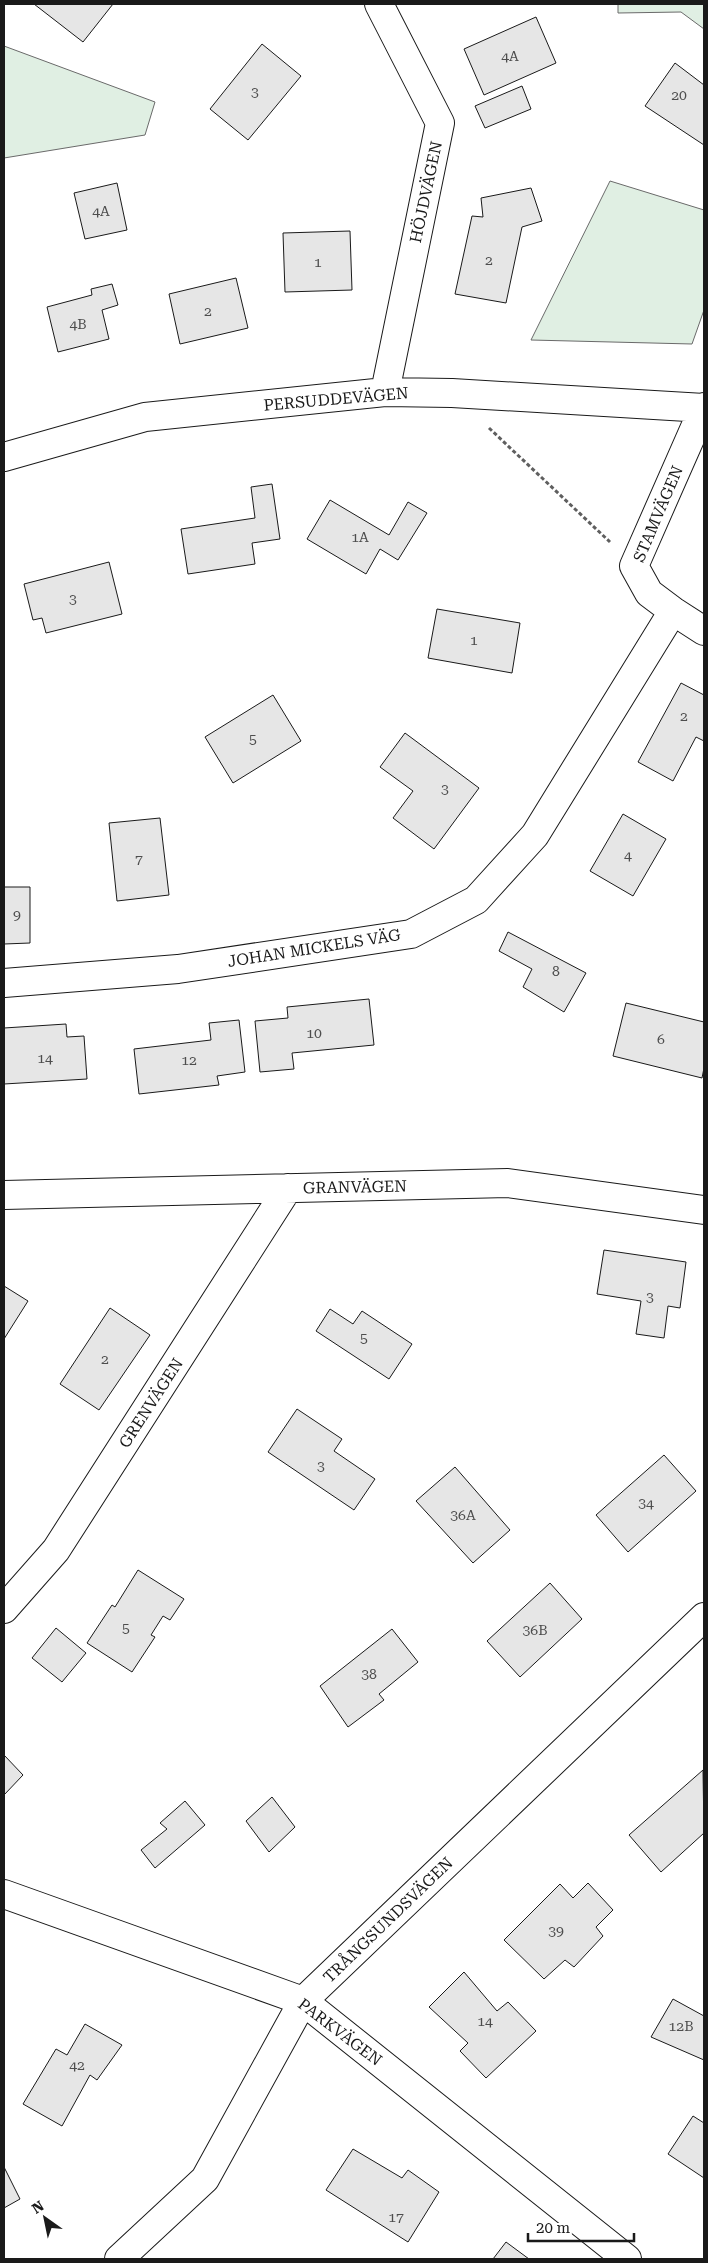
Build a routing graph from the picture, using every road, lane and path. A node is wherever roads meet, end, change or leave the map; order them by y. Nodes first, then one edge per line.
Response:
1 (379, 4) edge
2 (385, 392) junction
3 (704, 407) edge
4 (487, 426) dead end
5 (4, 457) edge
6 (634, 566) junction
7 (673, 611) junction
8 (704, 631) edge
9 (4, 982) edge
10 (288, 1188) junction
11 (4, 1195) edge
12 (704, 1210) edge
13 (4, 1609) edge
14 (704, 1617) edge
15 (4, 1894) edge
16 (303, 2000) junction
17 (119, 2259) edge
18 (627, 2259) edge

1 - 2 street, HÖJDVÄGEN
2 - 3 street, PERSUDDEVÄGEN
2 - 5 street, PERSUDDEVÄGEN
3 - 6 street, STAMVÄGEN
4 - 6 path
6 - 7 street, STAMVÄGEN
7 - 8 street, STAMVÄGEN
7 - 9 street, JOHAN MICKELS VÄG
10 - 11 street, GRANVÄGEN
10 - 12 street, GRANVÄGEN
10 - 13 street, GRENVÄGEN
14 - 16 street, TRÅNGSUNDSVÄGEN
15 - 16 street, PARKVÄGEN
16 - 17 street, TRÅNGSUNDSVÄGEN
16 - 18 street, PARKVÄGEN

